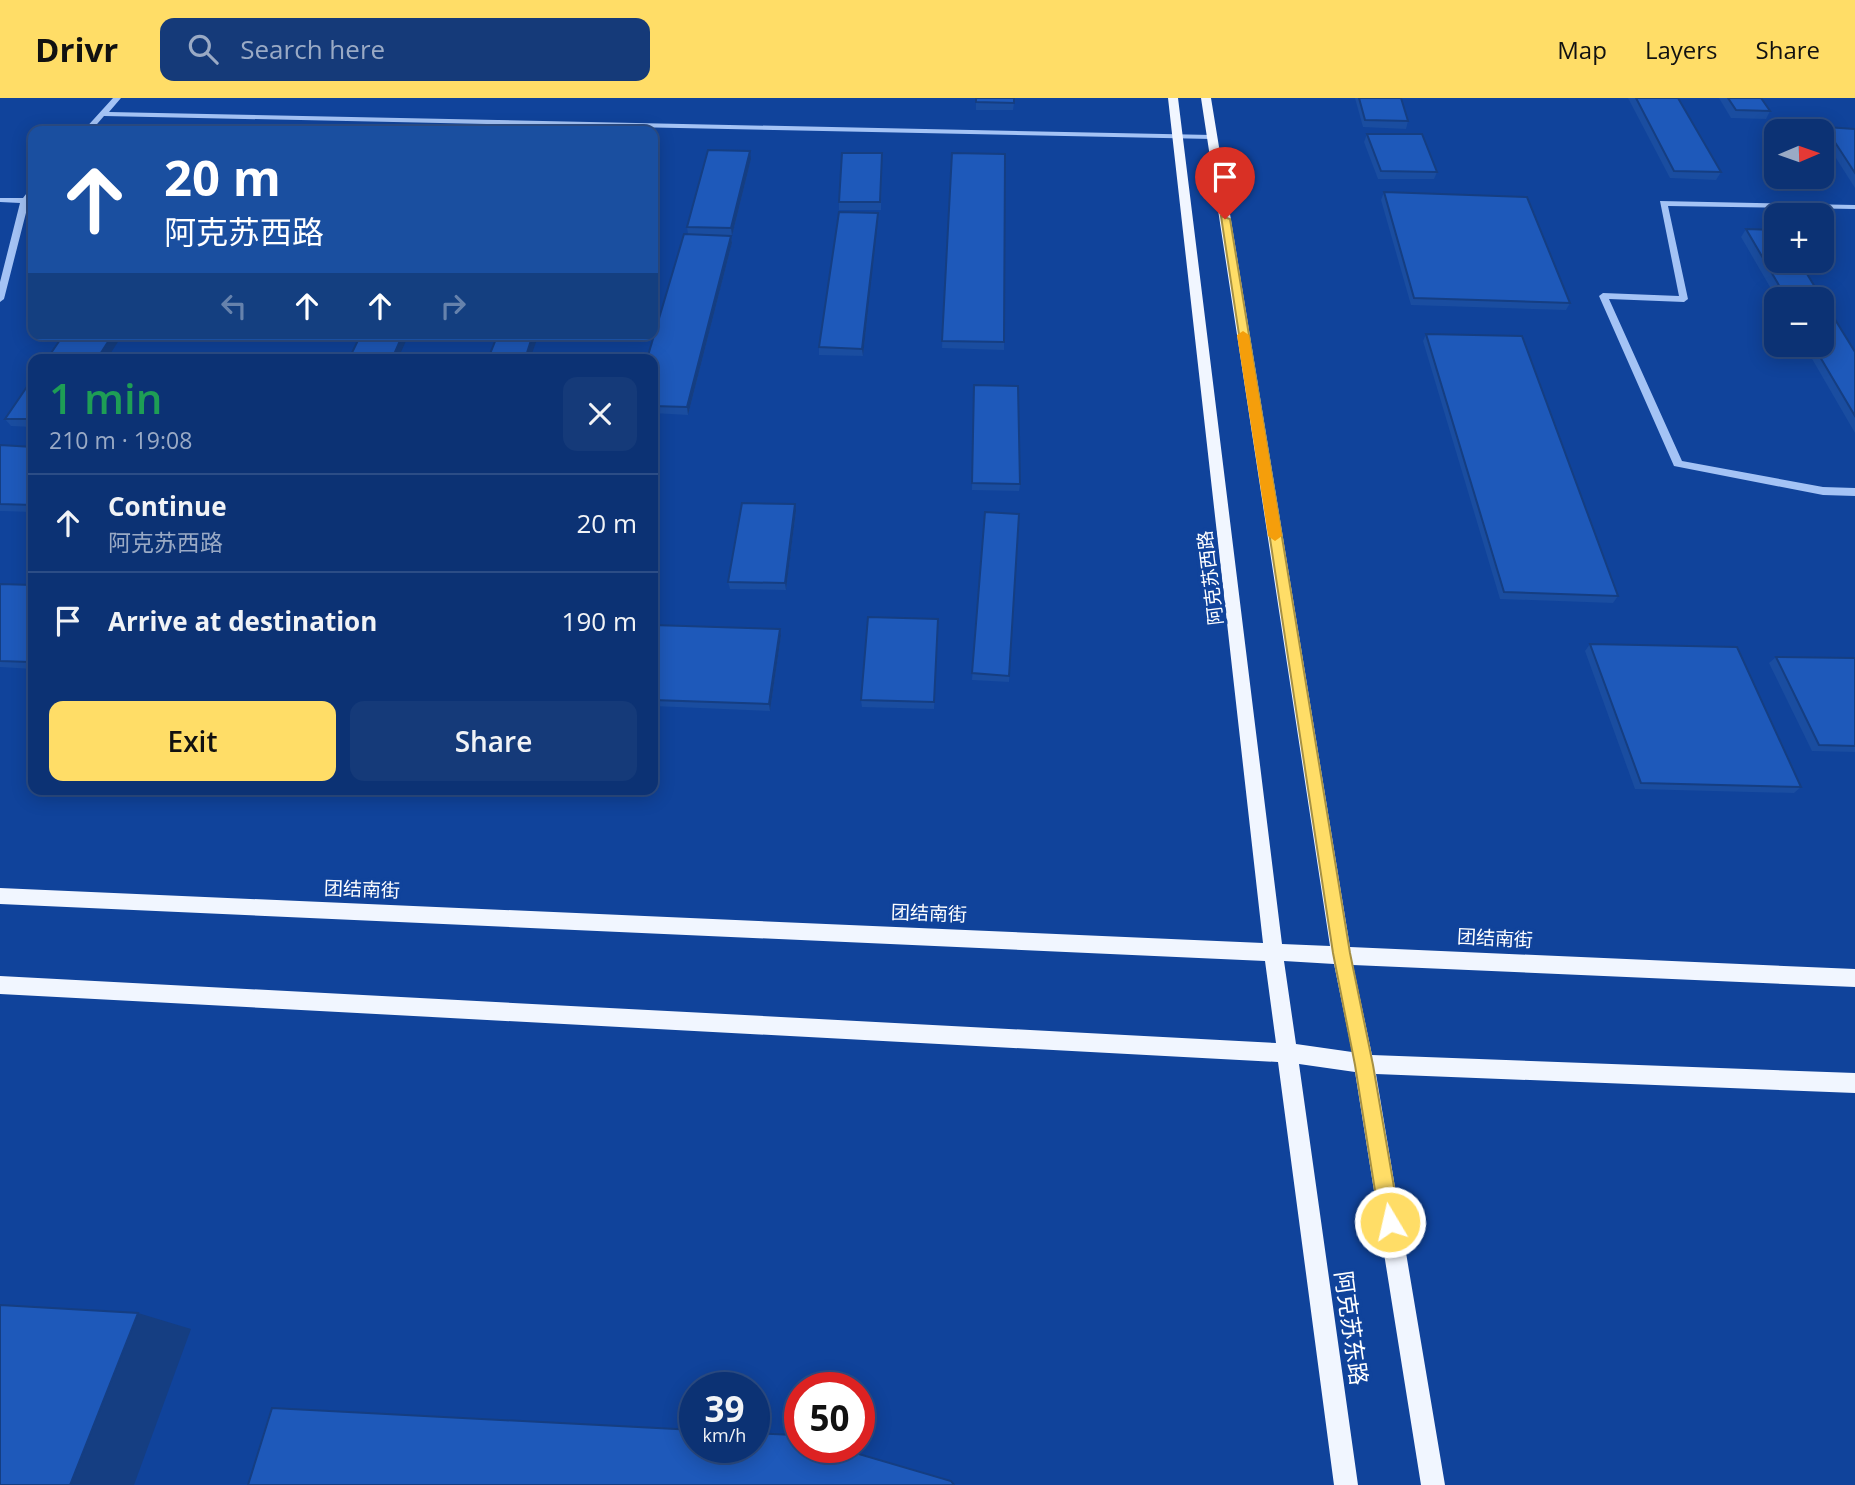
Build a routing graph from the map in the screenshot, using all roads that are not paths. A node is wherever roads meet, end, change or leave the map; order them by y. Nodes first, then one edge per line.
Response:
1 (117, 98) edge
2 (1173, 98) edge
3 (1206, 98) edge
4 (102, 114) junction
5 (91, 126) edge
6 (1178, 136) junction
7 (1212, 137) junction
8 (28, 197) edge
9 (0, 200) edge
10 (25, 201) junction
11 (1855, 207) edge
12 (0, 299) edge
13 (1855, 492) edge
14 (0, 896) edge
15 (1272, 951) junction
16 (1341, 953) junction
17 (1855, 978) edge
18 (0, 985) edge
19 (1289, 1053) junction
20 (1364, 1065) junction
21 (1855, 1083) edge
22 (1346, 1485) edge
23 (1433, 1485) edge

1 - 4 street
2 - 6 main road, 阿克苏西路
3 - 7 main road
4 - 5 street
4 - 6 street
6 - 7 street
6 - 15 main road, 阿克苏西路
7 - 16 main road
8 - 10 street
9 - 10 street
10 - 12 street
11 - 13 street
14 - 15 main road, 团结南街
15 - 16 main road, 团结南街
15 - 19 main road, 阿克苏西路
16 - 17 main road, 团结南街
16 - 20 main road
18 - 19 main road
19 - 20 main road
19 - 22 main road, 阿克苏东路
20 - 21 main road
20 - 23 main road

